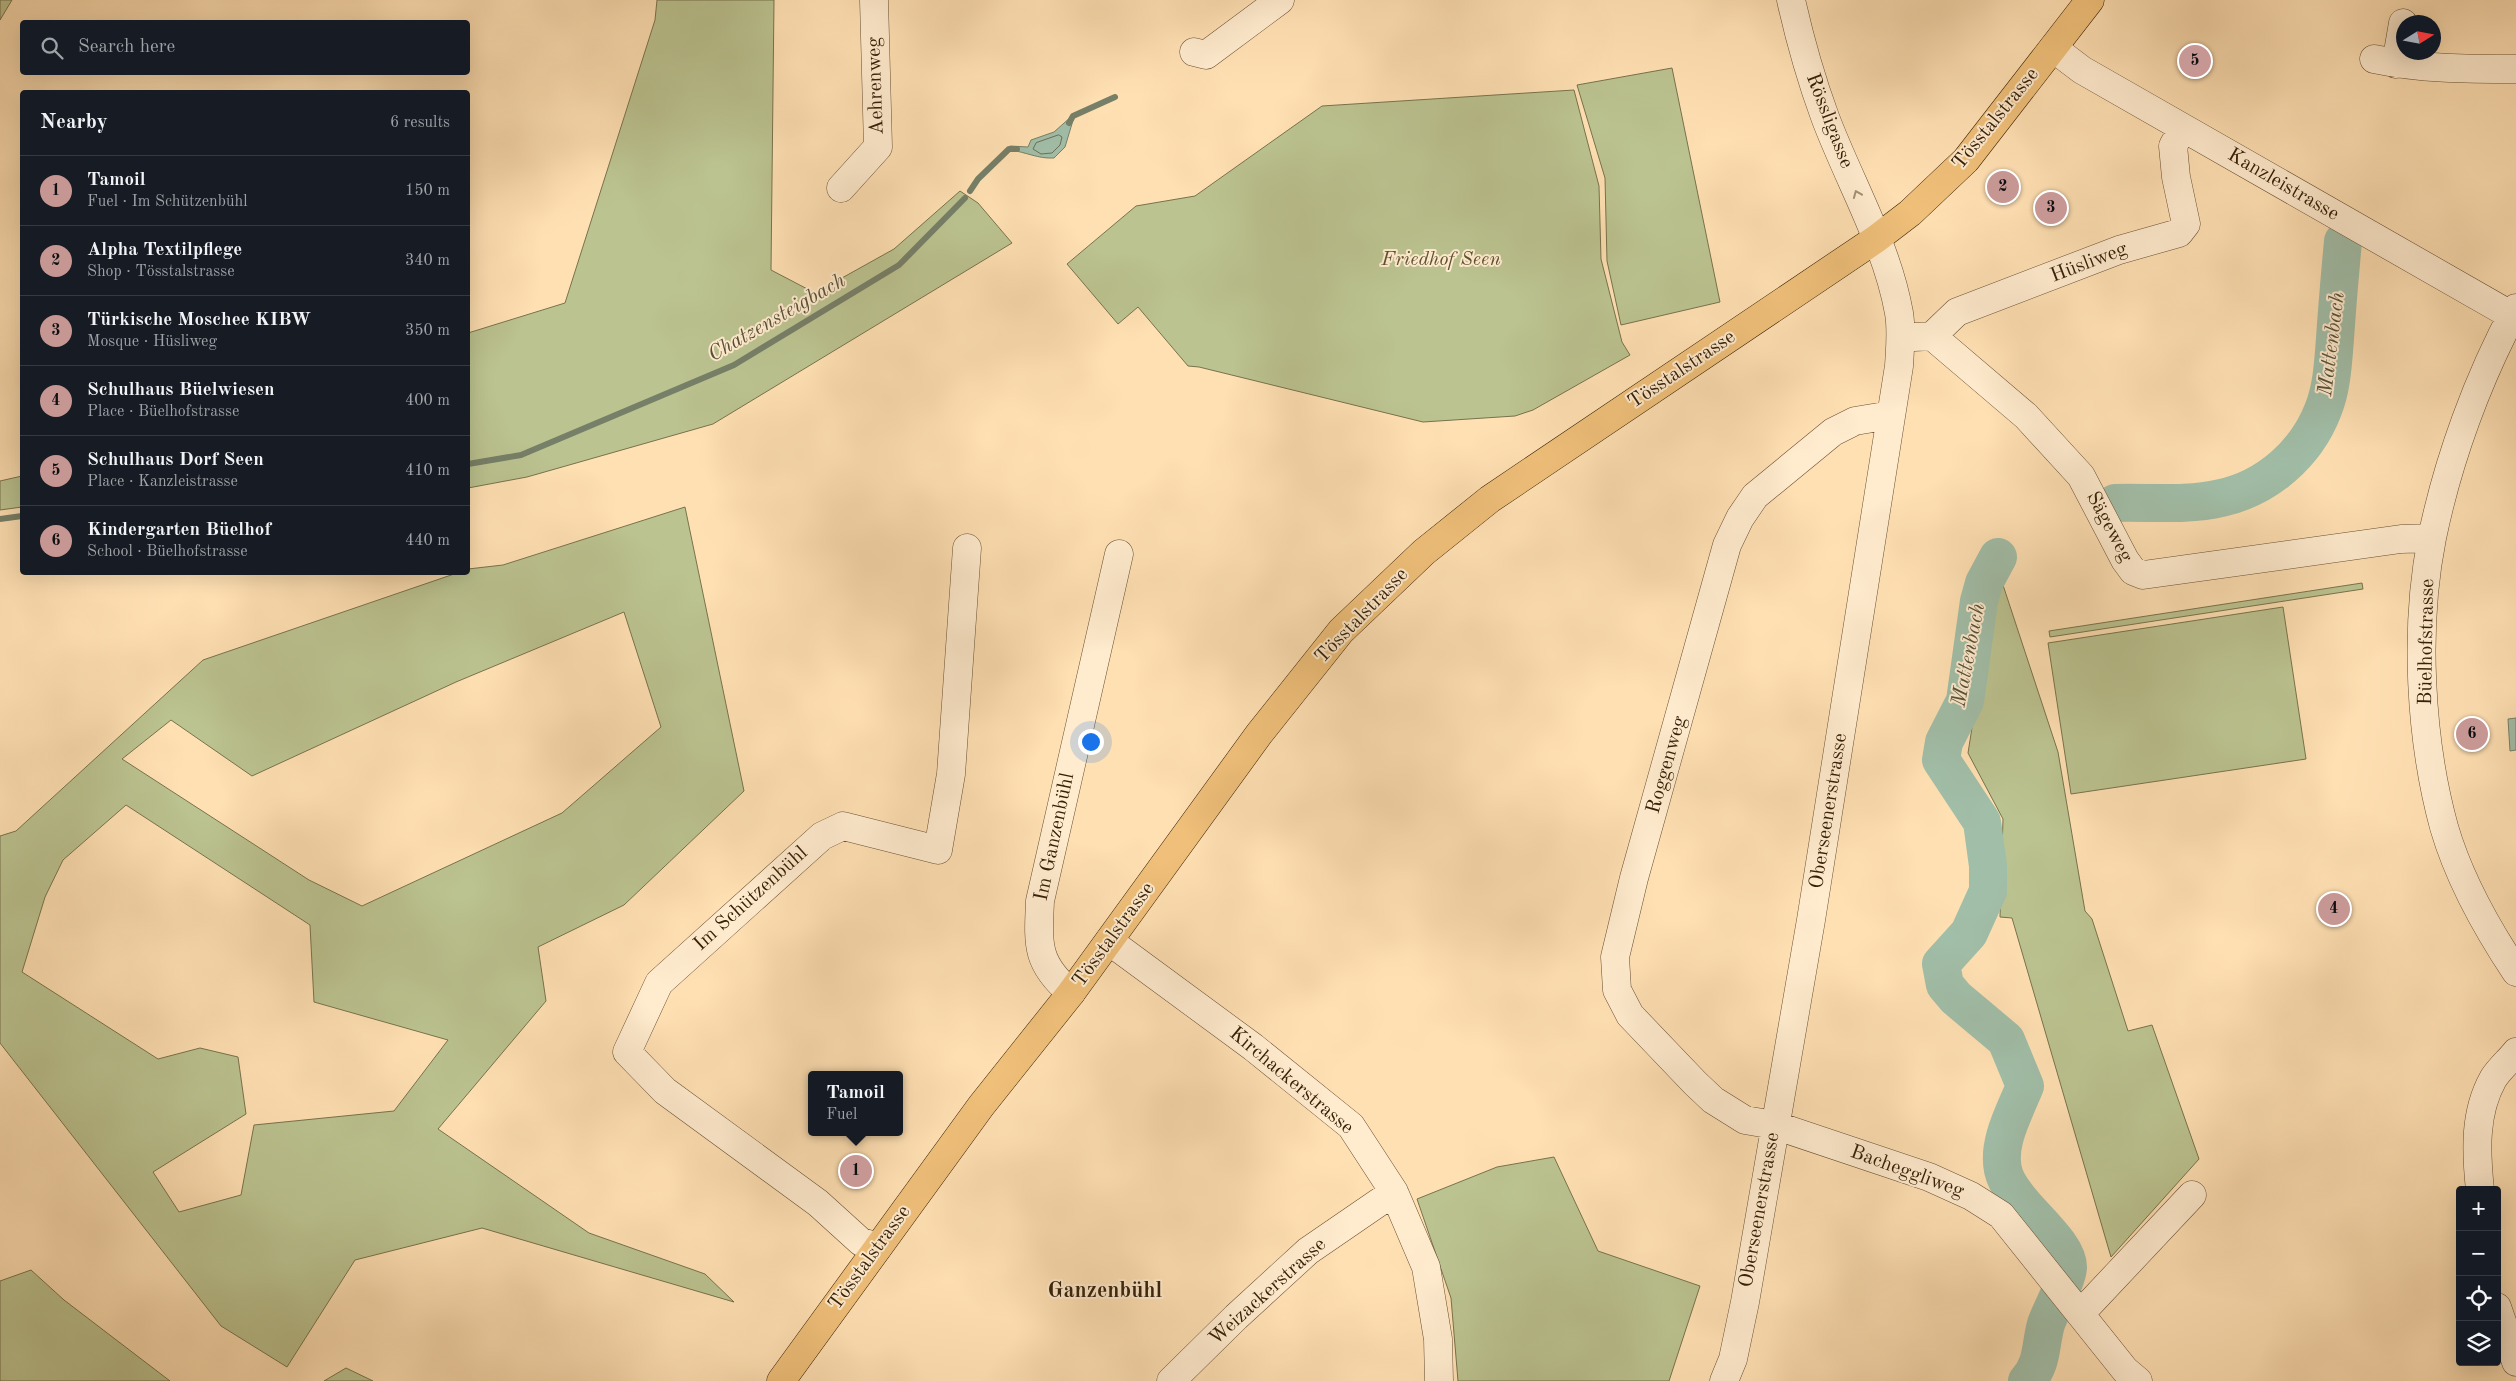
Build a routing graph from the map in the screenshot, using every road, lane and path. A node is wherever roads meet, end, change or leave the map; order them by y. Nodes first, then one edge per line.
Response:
1 (874, 0) edge
2 (1280, 0) edge
3 (1791, 0) edge
4 (2090, 0) edge
5 (2396, 38) edge
6 (2053, 48) junction
7 (1194, 52) dead end
8 (2516, 69) edge
9 (2183, 128) junction
10 (841, 188) dead end
11 (1876, 240) junction
12 (2515, 314) edge
13 (1932, 336) junction
14 (1901, 338) junction
15 (1891, 416) junction
16 (2432, 538) junction
17 (967, 548) dead end
18 (1119, 554) dead end
19 (1110, 941) junction
20 (2516, 972) edge
21 (1071, 993) junction
22 (2516, 1052) edge
23 (1774, 1125) junction
24 (2480, 1186) edge
25 (1394, 1192) junction
26 (2192, 1195) dead end
27 (878, 1247) junction
28 (2066, 1297) junction
29 (2501, 1319) edge
30 (2516, 1362) edge
31 (2126, 1377) edge
32 (781, 1381) edge
33 (1171, 1381) edge
34 (1439, 1381) edge
35 (1724, 1381) edge

1 - 10 street, Aehrenweg
2 - 7 street
11 -> 3 street, Rössligasse
4 - 6 main road, Tösstalstrasse
5 - 8 street
6 - 9 street, Kanzleistrasse
6 - 11 main road, Tösstalstrasse
9 - 12 street, Kanzleistrasse
9 - 13 street, Hüsliweg
11 - 14 street, Oberseenerstrasse
11 - 19 main road, Tösstalstrasse
12 - 16 street, Büelhofstrasse
13 - 14 street
13 - 16 street, Sägeweg
14 - 15 street, Oberseenerstrasse
15 - 23 street, Oberseenerstrasse
15 - 23 street, Roggenweg
16 - 20 street, Büelhofstrasse
17 - 27 street, Im Schützenbühl
18 - 21 street, Im Ganzenbühl
19 - 21 main road, Tösstalstrasse
19 - 25 street, Kirchackerstrasse
21 - 27 main road, Tösstalstrasse
22 - 24 street
23 - 28 street, Bacheggliweg
23 - 35 street, Oberseenerstrasse
25 - 33 street, Weizackerstrasse
25 - 34 street, Kirchackerstrasse
26 - 28 street
27 - 32 main road, Tösstalstrasse
28 - 31 street, Bacheggliweg
29 - 30 street

